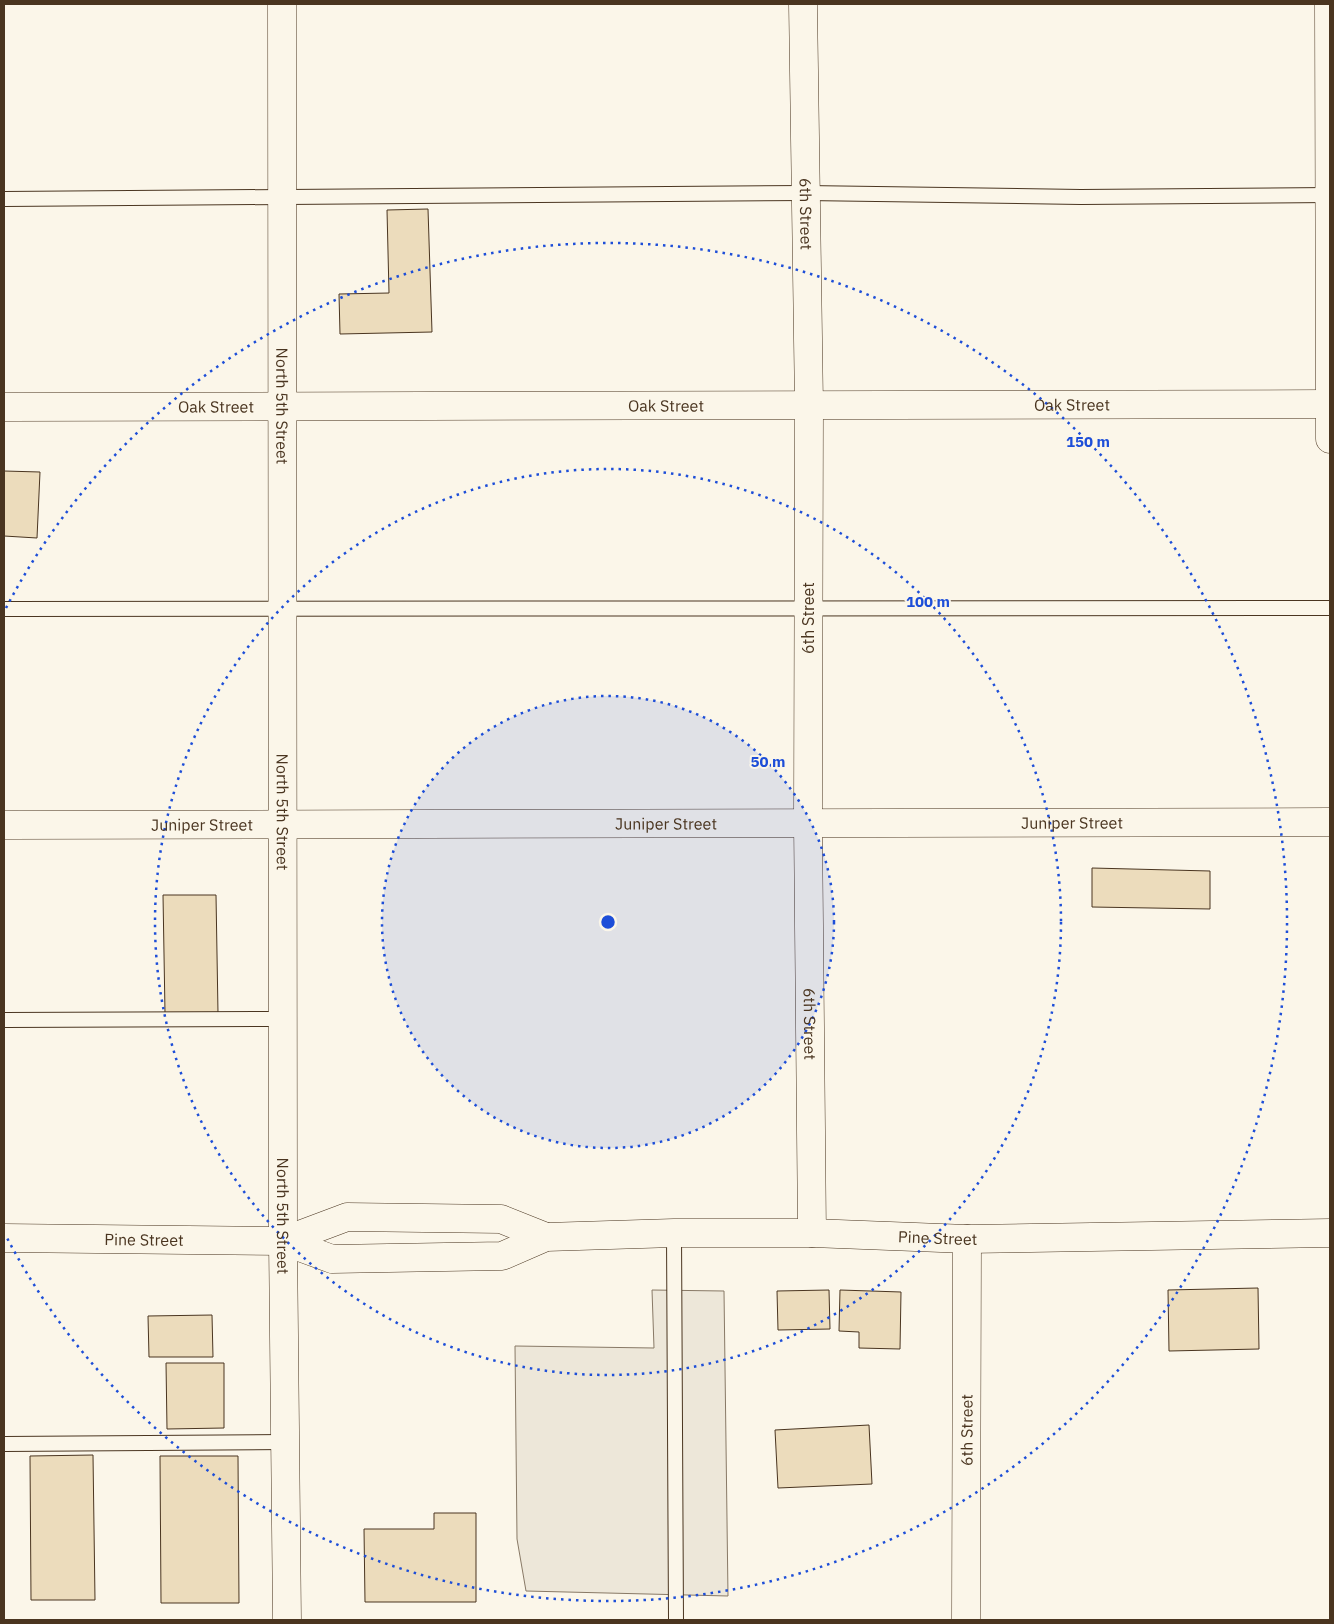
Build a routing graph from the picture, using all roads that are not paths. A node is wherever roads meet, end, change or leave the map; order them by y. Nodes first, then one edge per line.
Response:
1 (282, 4) edge
2 (803, 4) edge
3 (1329, 4) edge
4 (806, 193) junction
5 (1330, 195) edge
6 (281, 197) junction
7 (4, 199) edge
8 (1330, 404) edge
9 (809, 405) junction
10 (281, 406) junction
11 (4, 407) edge
12 (1330, 439) edge
13 (808, 607) junction
14 (1330, 608) edge
15 (4, 609) edge
16 (281, 610) junction
17 (1330, 822) edge
18 (808, 823) junction
19 (282, 824) junction
20 (4, 825) edge
21 (283, 1019) junction
22 (4, 1020) edge
23 (674, 1233) junction
24 (812, 1233) junction
25 (1330, 1234) edge
26 (546, 1237) junction
27 (4, 1238) edge
28 (967, 1239) junction
29 (284, 1241) junction
30 (286, 1442) junction
31 (4, 1444) edge
32 (288, 1620) edge
33 (676, 1620) edge
34 (966, 1620) edge

1 - 6 street, North 5th Street
2 - 4 street, 6th Street
3 - 5 street
4 - 5 lane
4 - 6 lane
4 - 9 street, 6th Street
5 - 8 street
6 - 7 lane
6 - 10 street, North 5th Street
8 - 9 street, Oak Street
8 - 12 street
9 - 10 street, Oak Street
9 - 13 street, 6th Street
10 - 11 street, Oak Street
10 - 16 street, North 5th Street
13 - 14 lane
13 - 16 lane
13 - 18 street, 6th Street
15 - 16 lane
16 - 19 street, North 5th Street
17 - 18 street, Juniper Street
18 - 19 street, Juniper Street
18 - 24 street, 6th Street
19 - 20 street, Juniper Street
19 - 21 street, North 5th Street
21 - 22 lane
21 - 29 street, North 5th Street
23 - 24 street, Pine Street
23 - 26 street, Pine Street
23 - 33 lane
24 - 28 street, Pine Street
25 - 28 street, Pine Street
26 - 29 street, Pine Street
26 - 29 street, Pine Street
27 - 29 street, Pine Street
28 - 34 street, 6th Street
29 - 30 street, North 5th Street
30 - 31 lane
30 - 32 street, North 5th Street

